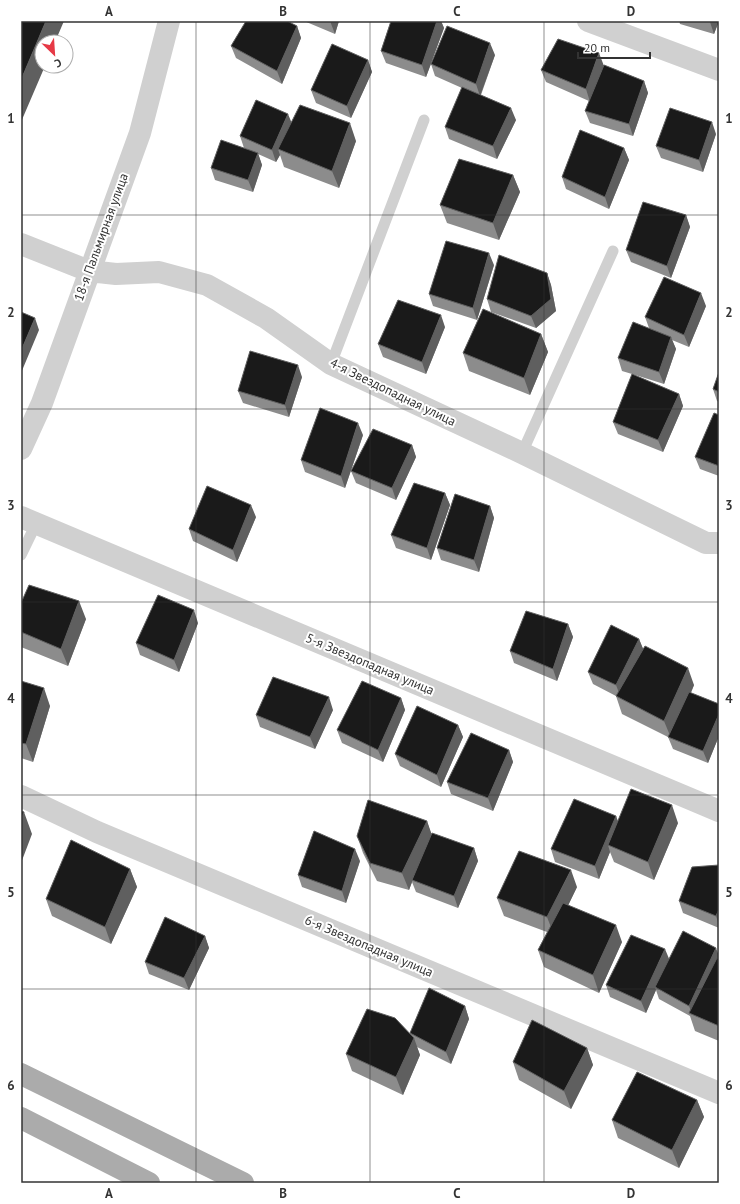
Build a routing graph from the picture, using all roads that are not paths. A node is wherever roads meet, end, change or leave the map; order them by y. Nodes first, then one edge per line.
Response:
1 (170, 21) edge
2 (588, 21) edge
3 (719, 70) edge
4 (424, 120) dead end
5 (21, 244) edge
6 (614, 251) dead end
7 (88, 272) junction
8 (331, 364) junction
9 (21, 449) edge
10 (522, 453) junction
11 (28, 520) edge
12 (719, 543) edge
13 (21, 554) edge
14 (21, 796) edge
15 (719, 811) edge
16 (21, 1074) edge
17 (719, 1093) edge
18 (21, 1118) edge
19 (149, 1183) edge
20 (243, 1183) edge

1 - 7 street, 18-я Пальмирная улица
2 - 3 street
4 - 8 lane
5 - 7 street, 4-я Звездопадная улица
6 - 10 lane
7 - 8 street, 4-я Звездопадная улица
7 - 9 street, 18-я Пальмирная улица
8 - 10 street, 4-я Звездопадная улица
10 - 12 street, 4-я Звездопадная улица
11 - 13 lane
11 - 15 street, 5-я Звездопадная улица
14 - 17 street, 6-я Звездопадная улица
16 - 20 main road
18 - 19 main road

